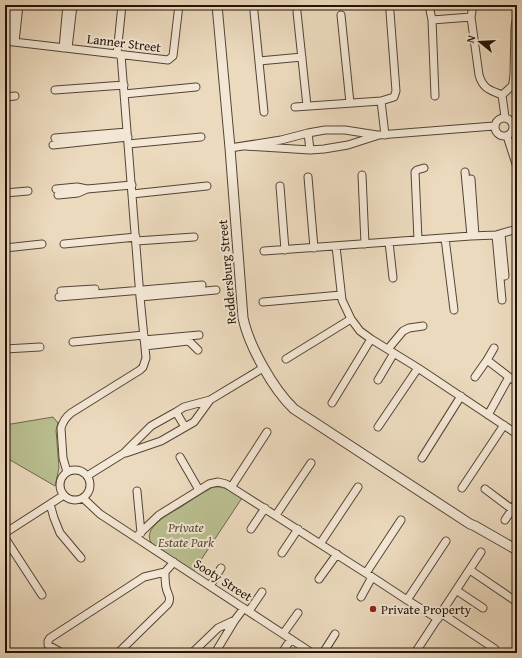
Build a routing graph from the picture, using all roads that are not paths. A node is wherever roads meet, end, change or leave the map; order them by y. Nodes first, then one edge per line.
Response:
1 (13, 5) edge
2 (19, 5) edge
3 (67, 5) edge
4 (73, 5) edge
5 (122, 5) edge
6 (179, 5) edge
7 (217, 5) edge
8 (429, 5) edge
9 (474, 5) edge
10 (254, 12) dead end
11 (297, 12) dead end
12 (390, 12) dead end
13 (341, 14) dead end
14 (517, 16) edge
15 (472, 17) junction
16 (432, 20) junction
17 (9, 41) edge
18 (66, 48) junction
19 (119, 54) junction
20 (302, 57) junction
21 (259, 61) junction
22 (124, 85) junction
23 (196, 87) dead end
24 (55, 90) dead end
25 (124, 94) junction
26 (502, 95) junction
27 (15, 96) dead end
28 (435, 96) dead end
29 (5, 97) edge
30 (381, 101) junction
31 (350, 103) junction
32 (307, 106) junction
33 (295, 107) dead end
34 (264, 112) dead end
35 (511, 119) edge
36 (494, 126) junction
37 (308, 133) junction
38 (382, 135) junction
39 (507, 136) junction
40 (128, 137) junction
41 (201, 137) dead end
42 (54, 141) dead end
43 (245, 146) junction
44 (230, 148) junction
45 (310, 150) junction
46 (517, 167) edge
47 (424, 168) dead end
48 (465, 172) dead end
49 (362, 175) dead end
50 (308, 177) dead end
51 (471, 179) dead end
52 (132, 185) junction
53 (207, 186) dead end
54 (280, 186) dead end
55 (57, 192) dead end
56 (5, 193) edge
57 (132, 194) junction
58 (5, 198) edge
59 (517, 229) edge
60 (499, 235) junction
61 (473, 236) junction
62 (194, 237) dead end
63 (445, 238) junction
64 (136, 239) junction
65 (418, 240) junction
66 (389, 242) junction
67 (42, 244) dead end
68 (64, 244) dead end
69 (365, 244) junction
70 (336, 246) junction
71 (5, 248) edge
72 (314, 248) junction
73 (284, 250) junction
74 (264, 251) dead end
75 (393, 278) dead end
76 (202, 285) dead end
77 (216, 290) dead end
78 (140, 291) junction
79 (506, 293) dead end
80 (60, 294) dead end
81 (341, 295) junction
82 (502, 300) dead end
83 (262, 302) dead end
84 (454, 310) dead end
85 (352, 319) junction
86 (423, 326) dead end
87 (200, 335) dead end
88 (371, 339) junction
89 (145, 340) junction
90 (73, 342) dead end
91 (40, 347) dead end
92 (494, 348) dead end
93 (5, 349) edge
94 (198, 350) dead end
95 (391, 351) junction
96 (286, 359) dead end
97 (487, 360) junction
98 (263, 368) junction
99 (418, 368) junction
100 (475, 377) dead end
101 (509, 377) junction
102 (378, 380) dead end
103 (517, 382) edge
104 (461, 396) junction
105 (210, 400) junction
106 (332, 403) dead end
107 (176, 412) junction
108 (488, 415) junction
109 (504, 425) junction
110 (185, 427) junction
111 (378, 427) dead end
112 (267, 432) dead end
113 (517, 434) edge
114 (124, 453) junction
115 (180, 457) dead end
116 (422, 458) dead end
117 (311, 462) dead end
118 (67, 472) junction
119 (87, 476) junction
120 (232, 486) junction
121 (358, 487) dead end
122 (462, 488) dead end
123 (485, 489) dead end
124 (199, 490) junction
125 (137, 491) dead end
126 (64, 495) junction
127 (83, 498) junction
128 (50, 504) junction
129 (515, 507) edge
130 (265, 508) junction
131 (276, 515) junction
132 (401, 520) dead end
133 (504, 520) dead end
134 (470, 524) junction
135 (251, 529) dead end
136 (298, 529) junction
137 (5, 533) edge
138 (138, 535) junction
139 (5, 538) edge
140 (446, 541) dead end
141 (320, 544) junction
142 (5, 547) edge
143 (517, 550) edge
144 (481, 552) dead end
145 (282, 553) dead end
146 (337, 554) junction
147 (517, 557) edge
148 (81, 558) dead end
149 (174, 562) junction
150 (221, 568) dead end
151 (470, 570) junction
152 (165, 572) junction
153 (369, 575) junction
154 (319, 579) dead end
155 (26, 580) dead end
156 (210, 586) junction
157 (456, 590) junction
158 (262, 592) dead end
159 (42, 595) dead end
160 (361, 597) dead end
161 (408, 600) junction
162 (517, 602) edge
163 (483, 608) dead end
164 (246, 610) junction
165 (298, 612) dead end
166 (439, 616) junction
167 (235, 620) junction
168 (283, 634) junction
169 (335, 634) dead end
170 (291, 639) junction
171 (496, 649) dead end
172 (62, 653) edge
173 (118, 653) edge
174 (192, 653) edge
175 (215, 653) edge
176 (282, 653) edge
177 (312, 653) edge
178 (323, 653) edge
179 (415, 653) edge

1 - 17 street
2 - 17 street
3 - 18 street
4 - 18 street, Lanner Street
5 - 19 street
6 - 19 street, Lanner Street
7 - 44 street, Reddersburg Street
8 - 16 street
9 - 15 street
10 - 21 street
11 - 20 street
12 - 30 street
13 - 31 street
14 - 26 street
15 - 16 street
15 - 26 street
16 - 28 street
17 - 18 street, Lanner Street
18 - 19 street, Lanner Street
19 - 22 street
20 - 21 street
20 - 32 street
21 - 34 street
22 - 24 street
22 - 25 street
23 - 25 street
25 - 40 street
26 - 35 street
27 - 29 street
30 - 31 street
30 - 38 street
31 - 32 street
32 - 33 street
35 - 36 street
35 - 39 street
36 - 38 street
36 - 39 street
37 - 38 street
37 - 43 street
37 - 45 street
38 - 45 street
39 - 46 street
40 - 41 street
40 - 42 street
40 - 52 street
43 - 44 street
43 - 45 street
44 - 98 street, Reddersburg Street
47 - 65 street
48 - 61 street
49 - 69 street
50 - 72 street
51 - 61 street
52 - 55 street
52 - 57 street
53 - 57 street
54 - 73 street
56 - 58 street
57 - 64 street
59 - 60 street
60 - 61 street
60 - 79 street
60 - 82 street
61 - 63 street
62 - 64 street
63 - 65 street
63 - 84 street
64 - 68 street
64 - 78 street
65 - 66 street
66 - 69 street
66 - 75 street
67 - 71 street
69 - 70 street
70 - 72 street
70 - 81 street
72 - 73 street
73 - 74 street
76 - 78 street
77 - 78 street
78 - 80 street
78 - 89 street
81 - 83 street
81 - 85 street
85 - 88 street
85 - 96 street
86 - 95 street
87 - 89 street
88 - 95 street
88 - 106 street
89 - 90 street
89 - 94 street
89 - 118 street
91 - 93 street
92 - 97 street
95 - 99 street
95 - 102 street
97 - 100 street
97 - 101 street
98 - 105 street
98 - 134 street, Reddersburg Street
99 - 104 street
99 - 111 street
101 - 103 street
101 - 108 street
104 - 108 street
104 - 116 street
105 - 107 street
105 - 110 street
107 - 110 street
107 - 114 street
108 - 109 street
109 - 113 street
109 - 122 street
110 - 114 street
112 - 120 street
114 - 119 street
115 - 124 street
117 - 131 street
118 - 119 street
118 - 126 street
119 - 127 street
120 - 124 street
120 - 130 street
121 - 141 street
123 - 129 street
124 - 138 street
125 - 138 street
126 - 127 street
126 - 128 street
127 - 138 street, Sooty Street
128 - 137 street
128 - 148 street
129 - 133 street
130 - 131 street
130 - 135 street
131 - 136 street
132 - 153 street
134 - 143 street, Reddersburg Street
134 - 147 street, Reddersburg Street
136 - 141 street
136 - 145 street
138 - 149 street, Sooty Street
139 - 159 street
140 - 161 street
141 - 146 street
142 - 155 street
144 - 151 street
146 - 153 street
146 - 154 street
149 - 152 street
149 - 156 street, Sooty Street
150 - 156 street
151 - 157 street
151 - 162 street
152 - 172 street
152 - 173 street
153 - 160 street
153 - 161 street
156 - 164 street, Sooty Street
157 - 163 street
157 - 166 street
158 - 164 street
161 - 166 street
164 - 167 street
164 - 168 street, Sooty Street
165 - 168 street
166 - 171 street
166 - 179 street
167 - 174 street
167 - 175 street
168 - 170 street, Sooty Street
169 - 178 street
170 - 176 street
170 - 177 street, Sooty Street

